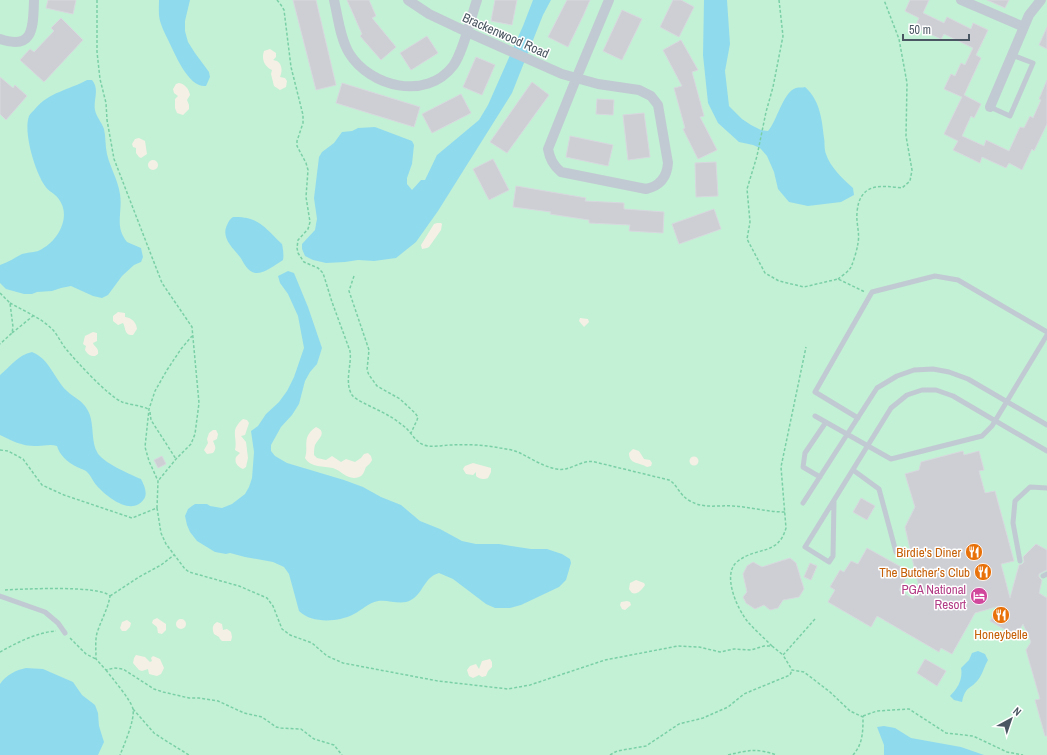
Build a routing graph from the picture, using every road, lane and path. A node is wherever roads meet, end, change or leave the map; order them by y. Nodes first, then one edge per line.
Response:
1 (34, 0) edge
2 (97, 0) edge
3 (276, 0) edge
4 (334, 0) edge
5 (408, 0) edge
6 (477, 0) edge
7 (609, 0) edge
8 (779, 0) edge
9 (884, 0) edge
10 (961, 0) edge
11 (1041, 0) edge
12 (973, 2) edge
13 (1024, 27) junction
14 (466, 32) junction
15 (0, 39) edge
16 (1012, 55) junction
17 (576, 79) junction
18 (990, 107) joint
19 (354, 276) dead end
20 (838, 279) junction
21 (0, 293) edge
22 (870, 295) junction
23 (10, 303) junction
24 (33, 316) junction
25 (12, 333) junction
26 (1047, 334) edge
27 (192, 336) junction
28 (0, 344) edge
29 (806, 347) dead end
30 (1007, 401) junction
31 (149, 409) junction
32 (815, 416) dead end
33 (858, 418) junction
34 (995, 421) junction
35 (826, 422) junction
36 (1047, 425) edge
37 (411, 433) junction
38 (847, 434) junction
39 (868, 446) junction
40 (0, 450) edge
41 (1047, 452) edge
42 (176, 459) junction
43 (853, 470) junction
44 (820, 477) junction
45 (158, 481) junction
46 (1047, 488) edge
47 (834, 501) junction
48 (803, 503) dead end
49 (157, 508) junction
50 (785, 512) junction
51 (896, 552) dead end
52 (174, 554) junction
53 (1020, 561) dead end
54 (0, 590) edge
55 (0, 596) edge
56 (110, 596) junction
57 (815, 619) dead end
58 (65, 633) junction
59 (772, 646) junction
60 (0, 652) edge
61 (783, 655) junction
62 (96, 659) junction
63 (106, 670) junction
64 (792, 670) junction
65 (133, 709) junction
66 (863, 717) junction
67 (120, 755) edge
68 (189, 755) edge
69 (342, 755) edge
70 (610, 755) edge
71 (728, 755) edge
72 (778, 755) edge
73 (853, 755) edge
74 (1023, 755) edge

1 - 15 street
2 - 27 path
3 - 37 path
4 - 14 street
5 - 14 street, Brackenwood Road
6 - 14 street
7 - 17 street
8 - 20 path
9 - 20 path
10 - 12 street
11 - 13 street
12 - 13 street
13 - 16 street
14 - 17 street, Brackenwood Road
16 - 18 street
16 - 18 lane
17 - 17 street
19 - 37 path
20 - 22 path
21 - 23 path
22 - 26 lane
22 - 33 lane
23 - 24 path
23 - 25 path
24 - 25 path
24 - 31 path
25 - 28 path
26 - 30 lane
27 - 31 path
27 - 42 path
29 - 50 path
30 - 33 lane
30 - 34 lane
30 - 36 lane
31 - 42 path
31 - 45 path
32 - 35 lane
33 - 38 lane
34 - 39 lane
34 - 39 lane
34 - 41 lane
35 - 38 lane
35 - 44 lane
37 - 50 path
38 - 39 lane
38 - 44 lane
39 - 43 lane
40 - 49 path
42 - 45 path
43 - 47 lane
43 - 51 lane
44 - 48 lane
45 - 49 path
46 - 53 lane
47 - 47 lane
49 - 52 path
50 - 59 path
52 - 56 path
52 - 59 path
54 - 56 path
55 - 58 lane
56 - 62 path
57 - 61 path
58 - 60 path
58 - 62 path
59 - 61 path
61 - 64 path
62 - 63 path
63 - 65 path
63 - 69 path
64 - 66 path
64 - 70 path
65 - 67 path
65 - 68 path
66 - 73 path
66 - 74 path
71 - 72 path

